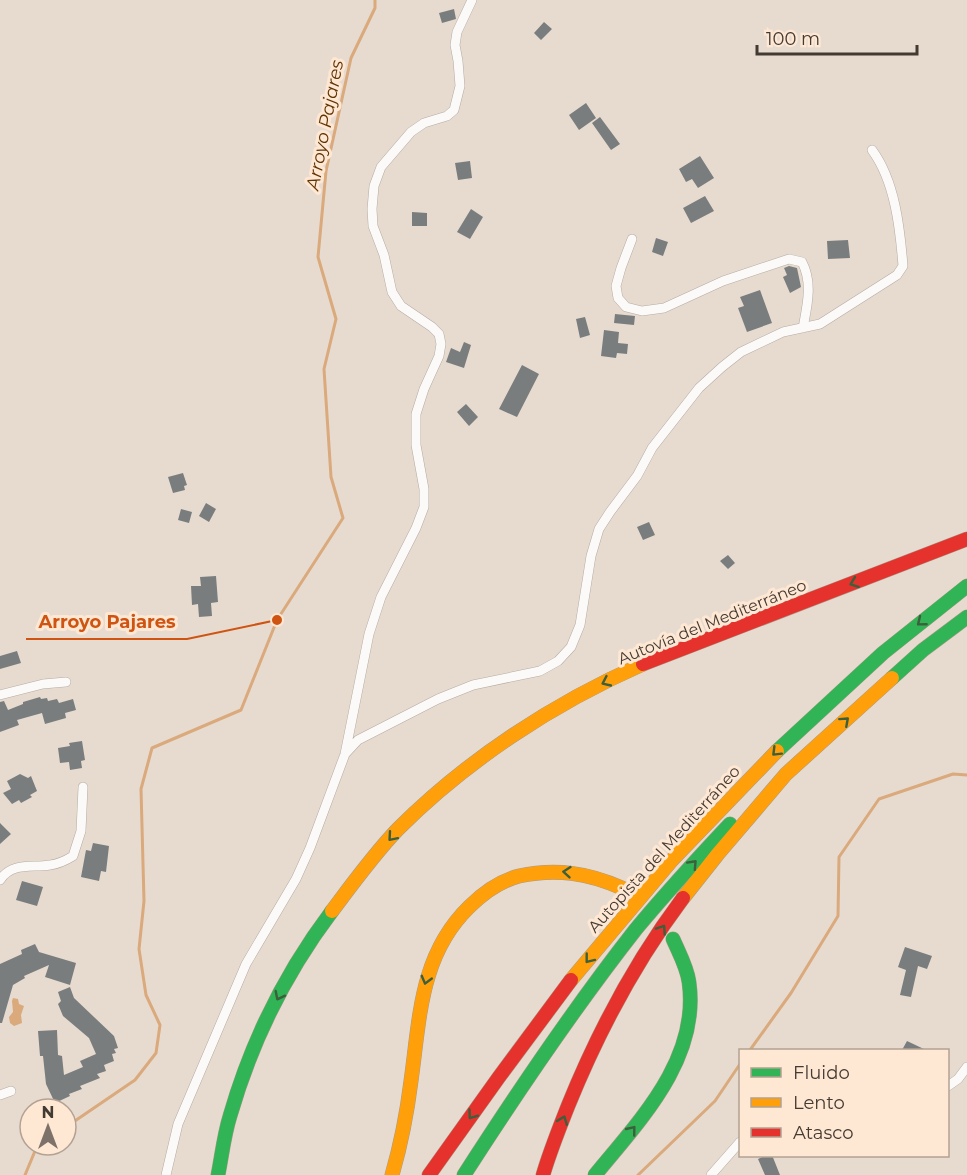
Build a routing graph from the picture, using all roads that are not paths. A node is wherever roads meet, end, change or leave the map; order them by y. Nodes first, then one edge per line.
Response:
1 (471, 0) edge
2 (872, 150) dead end
3 (632, 239) dead end
4 (803, 328) junction
5 (967, 539) edge
6 (967, 586) edge
7 (967, 617) edge
8 (66, 682) dead end
9 (0, 695) edge
10 (345, 754) junction
11 (786, 774) junction
12 (83, 787) dead end
13 (0, 880) edge
14 (622, 888) dead end
15 (673, 939) dead end
16 (967, 1067) edge
17 (949, 1085) edge
18 (10, 1091) dead end
19 (0, 1095) edge
20 (229, 1118) junction
21 (739, 1144) edge
22 (166, 1175) edge
23 (208, 1175) edge
24 (218, 1175) edge
25 (392, 1175) edge
26 (429, 1175) edge
27 (464, 1175) edge
28 (543, 1175) edge
29 (595, 1175) edge
30 (711, 1175) edge

1 - 10 street
2 - 4 street
3 - 4 street
4 - 10 street
5 -> 20 highway, Autovía del Mediterráneo
6 -> 26 highway, Autopista del Mediterráneo
11 -> 7 highway
8 - 9 street
10 - 22 street
27 -> 11 highway, Autopista del Mediterráneo
28 -> 11 highway
12 - 13 street
14 -> 25 highway
29 -> 15 highway
16 - 17 street
18 - 19 street
20 - 23 highway
20 - 24 highway, Autovía del Mediterráneo
21 - 30 street

